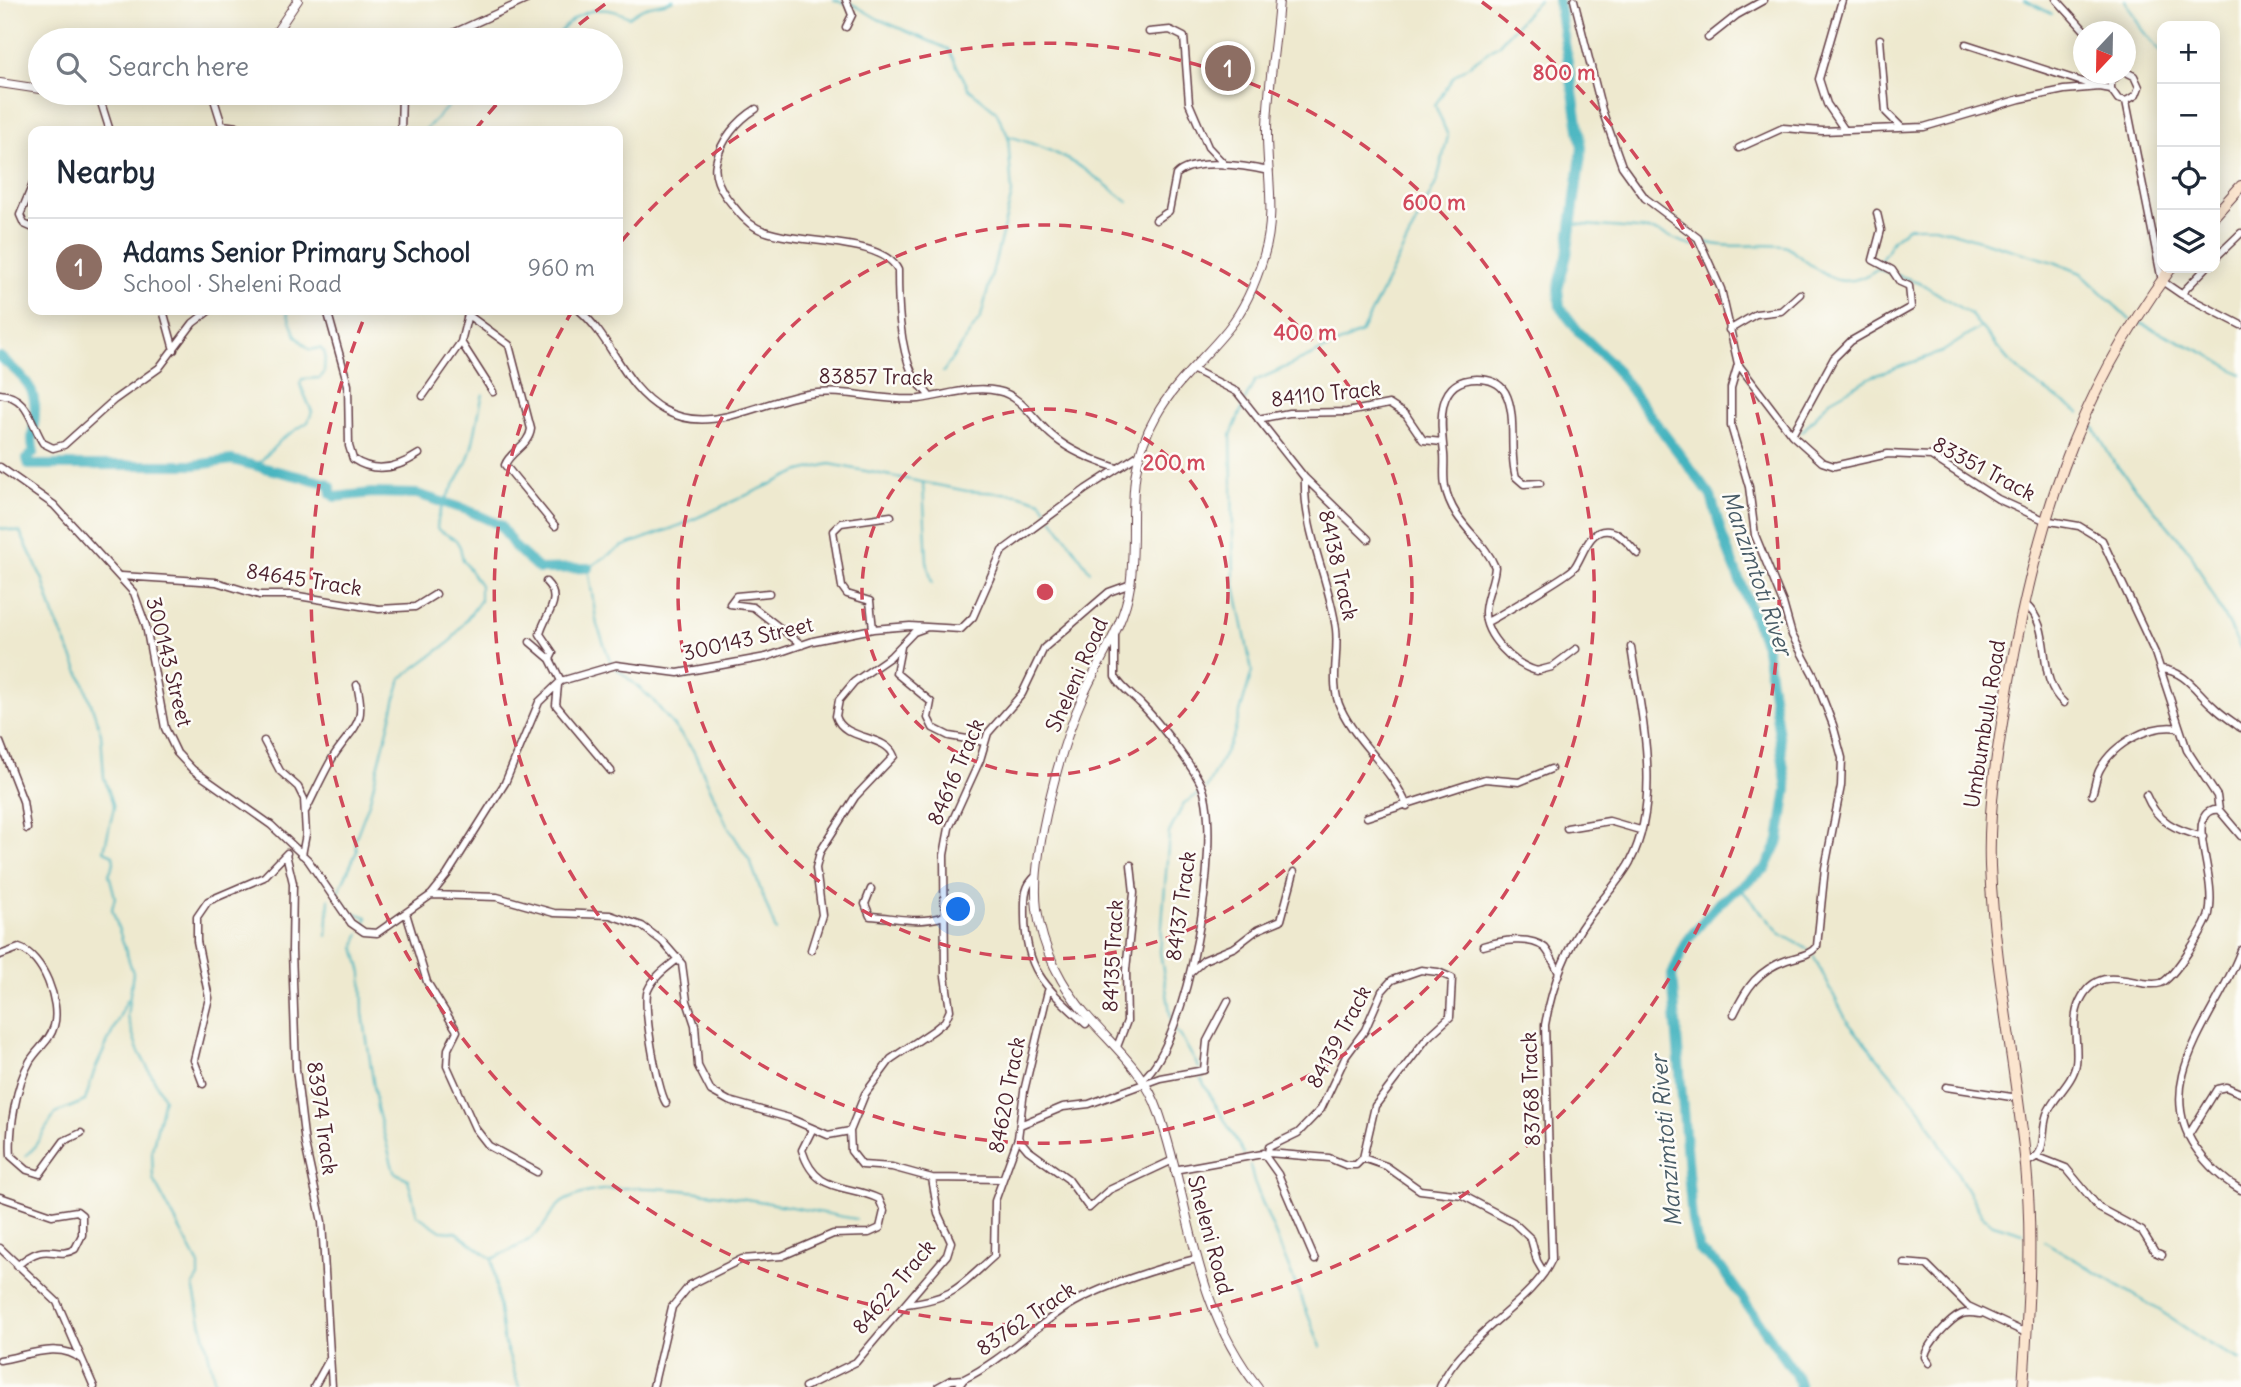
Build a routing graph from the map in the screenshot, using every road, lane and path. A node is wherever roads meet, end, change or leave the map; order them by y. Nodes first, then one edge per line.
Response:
1 (298, 0) edge
2 (504, 0) edge
3 (526, 0) edge
4 (846, 0) edge
5 (1279, 0) edge
6 (1574, 0) edge
7 (1764, 0) edge
8 (1842, 0) edge
9 (2057, 0) edge
10 (508, 8) junction
11 (2075, 21) edge
12 (846, 27) dead end
13 (279, 28) edge
14 (464, 28) edge
15 (1149, 32) dead end
16 (1708, 38) dead end
17 (1881, 40) dead end
18 (1966, 44) dead end
19 (2136, 80) edge
20 (0, 83) edge
21 (2112, 84) edge
22 (28, 87) edge
23 (2100, 87) junction
24 (2110, 89) junction
25 (2126, 101) junction
26 (102, 105) edge
27 (216, 105) edge
28 (402, 105) edge
29 (756, 108) dead end
30 (1886, 112) junction
31 (108, 126) edge
32 (230, 126) edge
33 (402, 126) edge
34 (1901, 127) junction
35 (1880, 128) junction
36 (1844, 129) junction
37 (1739, 148) dead end
38 (1225, 165) junction
39 (1269, 171) junction
40 (2241, 186) edge
41 (28, 196) edge
42 (2219, 210) edge
43 (1877, 213) dead end
44 (1156, 220) dead end
45 (28, 226) edge
46 (2241, 233) edge
47 (2220, 253) edge
48 (2168, 273) edge
49 (2201, 273) edge
50 (2162, 281) junction
51 (1800, 294) dead end
52 (2181, 294) junction
53 (164, 315) edge
54 (203, 315) edge
55 (328, 315) edge
56 (468, 315) edge
57 (473, 315) edge
58 (584, 315) edge
59 (2241, 325) edge
60 (1729, 330) junction
61 (461, 342) junction
62 (174, 350) junction
63 (1739, 363) junction
64 (1192, 369) junction
65 (493, 392) dead end
66 (0, 394) edge
67 (423, 396) dead end
68 (930, 397) junction
69 (1258, 419) junction
70 (1792, 435) junction
71 (1442, 442) junction
72 (419, 454) dead end
73 (1140, 454) junction
74 (0, 467) edge
75 (1117, 468) junction
76 (1305, 478) junction
77 (1540, 483) dead end
78 (891, 516) dead end
79 (2045, 520) junction
80 (555, 526) dead end
81 (1368, 540) dead end
82 (1638, 554) dead end
83 (121, 576) junction
84 (546, 582) dead end
85 (1131, 584) junction
86 (769, 593) dead end
87 (436, 594) dead end
88 (2024, 604) junction
89 (1487, 622) junction
90 (930, 627) junction
91 (873, 629) junction
92 (1115, 632) junction
93 (530, 642) dead end
94 (802, 645) junction
95 (902, 646) junction
96 (1632, 647) dead end
97 (1576, 649) dead end
98 (550, 659) junction
99 (2161, 668) junction
100 (560, 682) junction
101 (357, 685) dead end
102 (2064, 703) dead end
103 (2179, 728) junction
104 (2241, 728) edge
105 (264, 741) dead end
106 (0, 742) edge
107 (985, 742) junction
108 (1551, 769) dead end
109 (611, 771) dead end
110 (2092, 795) dead end
111 (2146, 795) dead end
112 (1407, 806) junction
113 (306, 810) junction
114 (2219, 810) junction
115 (1367, 817) dead end
116 (1567, 828) dead end
117 (27, 829) dead end
118 (1640, 830) junction
119 (2241, 836) edge
120 (2203, 837) junction
121 (290, 844) junction
122 (286, 854) junction
123 (302, 855) junction
124 (1131, 865) dead end
125 (1294, 872) dead end
126 (1036, 876) junction
127 (871, 889) dead end
128 (431, 895) junction
129 (406, 913) junction
130 (944, 916) junction
131 (1483, 946) dead end
132 (811, 950) dead end
133 (2241, 950) edge
134 (0, 955) edge
135 (679, 958) junction
136 (2238, 970) edge
137 (1559, 973) junction
138 (1189, 974) junction
139 (1048, 991) junction
140 (1228, 1001) dead end
141 (1734, 1014) dead end
142 (1086, 1024) dead end
143 (1117, 1047) junction
144 (1144, 1082) junction
145 (203, 1084) dead end
146 (1946, 1087) dead end
147 (2240, 1093) edge
148 (2018, 1098) junction
149 (666, 1103) dead end
150 (1020, 1125) junction
151 (812, 1130) junction
152 (850, 1130) junction
153 (81, 1133) dead end
154 (2188, 1136) junction
155 (1018, 1138) junction
156 (1267, 1151) junction
157 (1363, 1157) junction
158 (2039, 1157) junction
159 (2026, 1162) junction
160 (1172, 1166) junction
161 (537, 1172) dead end
162 (932, 1178) junction
163 (1003, 1179) junction
164 (2241, 1190) edge
165 (0, 1197) edge
166 (0, 1248) edge
167 (2162, 1255) dead end
168 (1196, 1259) junction
169 (1315, 1260) dead end
170 (1904, 1263) dead end
171 (17, 1266) junction
172 (1544, 1273) junction
173 (906, 1304) junction
174 (1982, 1314) junction
175 (2026, 1333) junction
176 (0, 1360) edge
177 (329, 1360) junction
178 (1929, 1363) dead end
179 (86, 1364) junction
180 (964, 1379) junction
181 (94, 1387) edge
182 (314, 1387) edge
183 (332, 1387) edge
184 (653, 1387) edge
185 (805, 1387) edge
186 (937, 1387) edge
187 (958, 1387) edge
188 (1258, 1387) edge
189 (1440, 1387) edge
190 (2023, 1387) edge

1 - 13 street
2 - 10 street
3 - 10 street
4 - 12 street
5 - 39 street, Sheleni Road
6 - 60 street, 83351 Track
7 - 16 street
8 - 36 street
9 - 11 street
10 - 14 street
15 - 38 street
17 - 30 street
18 - 23 street
19 - 25 street
20 - 22 street
21 - 24 street
23 - 24 street
23 - 34 street
24 - 25 street
25 - 50 street
26 - 31 street
27 - 32 street
28 - 33 street
29 - 68 street
30 - 34 street
30 - 35 street
34 - 35 street
35 - 36 street
36 - 37 street
38 - 39 street
38 - 44 street
39 - 64 street, Sheleni Road
40 - 42 main road
41 - 45 street
43 - 70 street
46 - 47 street
48 - 50 main road, Umbumbulu Road
49 - 52 street
50 - 52 street
50 - 79 main road, Umbumbulu Road
51 - 60 street
52 - 59 street
53 - 62 street
54 - 62 street
55 - 72 street
56 - 61 street
57 - 80 street
58 - 68 street, 83857 Track
60 - 63 street, 83351 Track
61 - 65 street
61 - 67 street
62 - 66 street
63 - 70 street, 83351 Track
63 - 141 street
64 - 69 street
64 - 73 street, Sheleni Road
68 - 75 street, 83857 Track
69 - 71 street, 84110 Track
69 - 76 street
70 - 79 street, 83351 Track
71 - 77 street
71 - 89 street
73 - 75 street, 300143 Street
73 - 85 street, Sheleni Road
74 - 83 street, 300143 Street
75 - 90 street, 300143 Street
76 - 81 street
76 - 112 street, 84138 Track
78 - 91 street
79 - 88 main road, Umbumbulu Road
79 - 99 street, 83351 Track
82 - 89 street
83 - 87 street, 84645 Track
83 - 121 street, 300143 Street
84 - 98 street
85 - 92 street, Sheleni Road
85 - 107 street, 84616 Track
86 - 94 street
88 - 102 street
88 - 148 main road, Umbumbulu Road
89 - 97 street
90 - 91 street, 300143 Street
90 - 95 street
91 - 94 street, 300143 Street
92 - 126 street, Sheleni Road
92 - 138 street, 84137 Track
93 - 98 street
94 - 100 street, 300143 Street
95 - 107 street
95 - 132 street
96 - 118 street, 83768 Track
98 - 100 street
99 - 103 street, 83351 Track
99 - 104 street
100 - 109 street
100 - 128 street, 300143 Street
101 - 113 street
103 - 110 street
103 - 114 street, 83351 Track
105 - 113 street
106 - 117 street
107 - 130 street, 84616 Track
108 - 112 street
111 - 120 street
112 - 115 street
113 - 123 street
114 - 119 street, 83351 Track
114 - 120 street
116 - 118 street
118 - 137 street, 83768 Track
120 - 158 street
121 - 122 street
121 - 123 street, 300143 Street
122 - 145 street
122 - 177 street, 83974 Track
123 - 129 street, 300143 Street
124 - 143 street, 84135 Track
125 - 138 street
126 - 139 street
126 - 143 street, Sheleni Road
127 - 130 street
128 - 129 street, 300143 Street
128 - 135 street
129 - 161 street
130 - 152 street, 84616 Track
131 - 137 street
133 - 136 street
134 - 153 street
135 - 149 street
135 - 151 street
136 - 154 street
137 - 172 street, 83768 Track
138 - 144 street, 84137 Track
139 - 142 street
139 - 150 street, 84620 Track
140 - 144 street
143 - 144 street, Sheleni Road
144 - 150 street
144 - 160 street, Sheleni Road
146 - 148 street
147 - 154 street
148 - 159 main road, Umbumbulu Road
150 - 155 street, 84620 Track
151 - 152 street
151 - 184 street
152 - 162 street, 84620 Track
154 - 164 street
155 - 160 street
155 - 163 street, 84620 Track
156 - 157 street
156 - 157 street, 84139 Track
156 - 160 street
156 - 169 street
157 - 172 street
158 - 159 street
158 - 167 street
159 - 175 main road, Umbumbulu Road
160 - 168 street, Sheleni Road
162 - 163 street, 84620 Track
162 - 173 street, 84622 Track
163 - 173 street
165 - 171 street
166 - 171 street
168 - 180 street, 83762 Track
168 - 188 street, Sheleni Road
170 - 174 street
171 - 179 street
172 - 189 street
173 - 185 street, 84622 Track
174 - 175 street
174 - 178 street
175 - 190 main road, Umbumbulu Road
176 - 179 street
177 - 182 street
177 - 183 street, 83974 Track
179 - 181 street
180 - 186 street
180 - 187 street, 83762 Track

